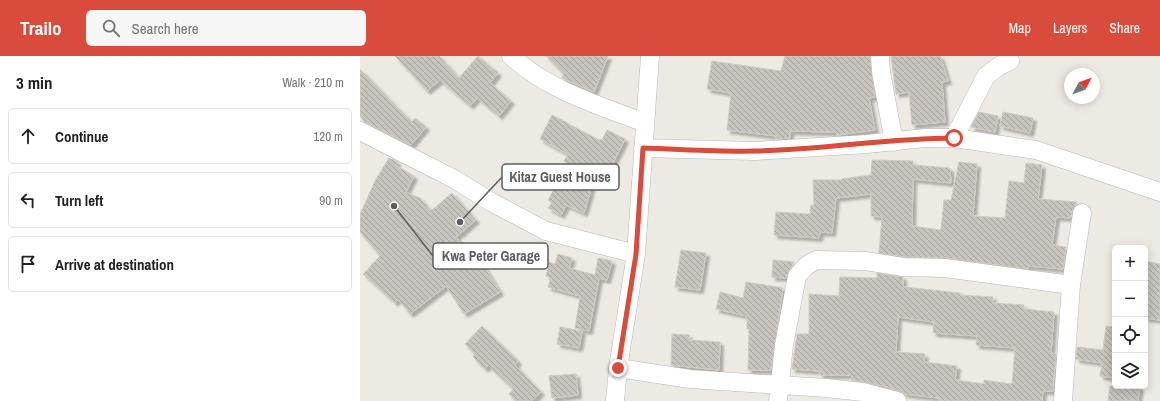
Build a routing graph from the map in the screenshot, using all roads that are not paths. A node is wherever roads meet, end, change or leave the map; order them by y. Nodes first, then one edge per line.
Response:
1 (511, 56) edge
2 (650, 56) edge
3 (880, 56) edge
4 (1010, 61) dead end
5 (645, 123) junction
6 (360, 131) edge
7 (954, 138) junction
8 (894, 142) junction
9 (643, 148) junction
10 (1160, 192) edge
11 (1082, 213) dead end
12 (636, 254) junction
13 (1071, 285) junction
14 (618, 368) junction
15 (778, 393) edge
16 (615, 401) edge
17 (897, 401) edge
18 (1063, 401) edge

1 - 5 street
2 - 5 street
3 - 8 street
4 - 7 street
5 - 9 street
6 - 12 street
7 - 8 street
7 - 10 street
8 - 9 street
9 - 12 street
11 - 13 street
12 - 14 street
13 - 15 street
13 - 18 street
14 - 15 street
14 - 16 street
15 - 17 street

